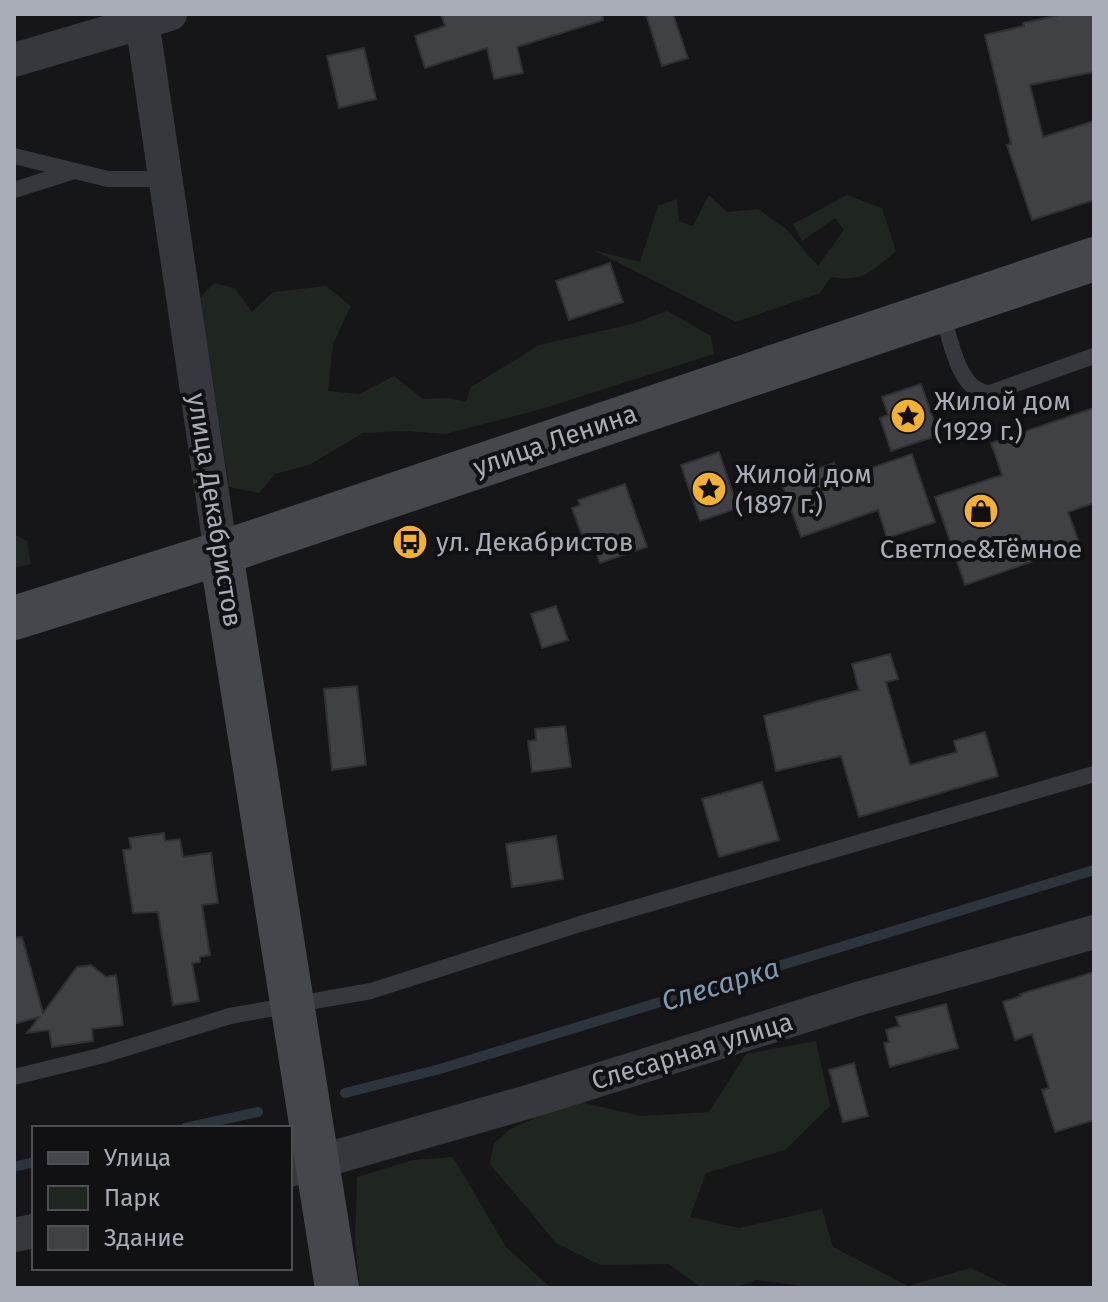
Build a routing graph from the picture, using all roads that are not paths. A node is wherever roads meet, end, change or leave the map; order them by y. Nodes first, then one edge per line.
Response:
1 (151, 17) edge
2 (14, 60) edge
3 (14, 156) edge
4 (76, 171) junction
5 (165, 179) junction
6 (14, 190) edge
7 (1094, 259) edge
8 (941, 311) junction
9 (1094, 356) edge
10 (221, 553) junction
11 (14, 618) edge
12 (1094, 774) edge
13 (1094, 932) edge
14 (293, 1005) junction
15 (14, 1077) edge
16 (304, 1167) edge
17 (337, 1288) edge

1 - 2 street
1 - 5 street, улица Декабристов
3 - 4 lane
4 - 5 lane
4 - 6 lane
5 - 10 street, улица Декабристов
7 - 8 main road, улица Ленина
8 - 9 lane
8 - 10 main road, улица Ленина
10 - 11 main road, улица Ленина
10 - 14 main road, улица Декабристов
12 - 14 lane
13 - 16 street, Слесарная улица
14 - 15 lane
14 - 16 main road, улица Декабристов
16 - 17 main road

